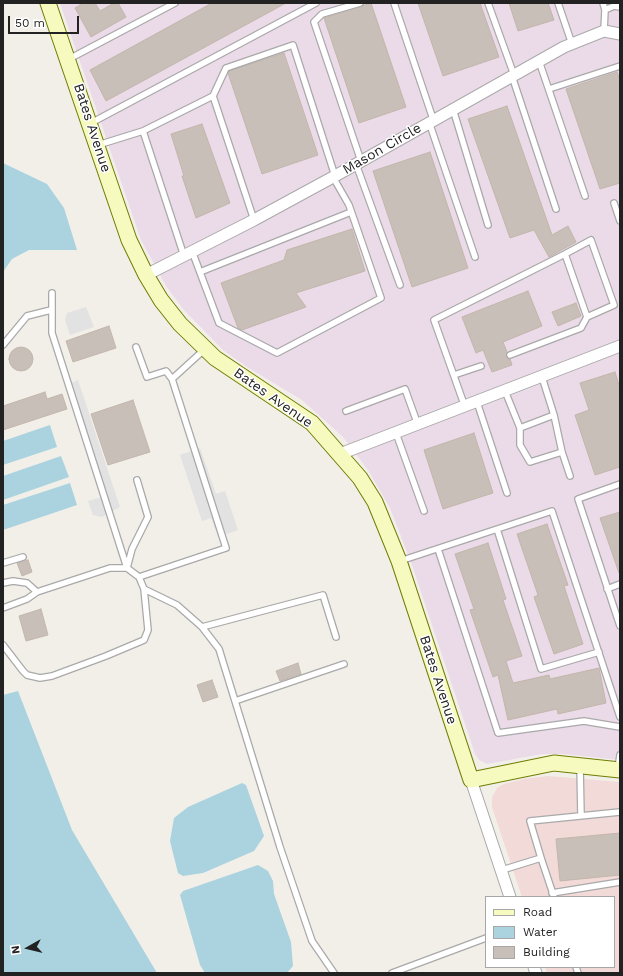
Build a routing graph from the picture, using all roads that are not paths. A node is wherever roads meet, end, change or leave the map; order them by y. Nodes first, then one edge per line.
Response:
1 (48, 3) edge
2 (175, 3) edge
3 (316, 3) edge
4 (360, 3) edge
5 (394, 3) edge
6 (488, 3) edge
7 (558, 3) edge
8 (602, 3) edge
9 (620, 6) edge
10 (605, 10) junction
11 (604, 31) junction
12 (620, 34) edge
13 (572, 44) junction
14 (69, 59) junction
15 (539, 61) junction
16 (620, 66) edge
17 (513, 75) junction
18 (548, 89) junction
19 (213, 96) junction
20 (452, 109) junction
21 (431, 121) junction
22 (91, 123) junction
23 (143, 131) junction
24 (98, 146) junction
25 (358, 163) junction
26 (334, 176) junction
27 (585, 196) dead end
28 (614, 203) dead end
29 (556, 209) dead end
30 (351, 212) junction
31 (254, 220) junction
32 (620, 221) edge
33 (488, 225) dead end
34 (188, 253) junction
35 (565, 254) junction
36 (475, 256) dead end
37 (200, 272) junction
38 (146, 275) junction
39 (400, 285) dead end
40 (52, 293) dead end
41 (51, 310) junction
42 (587, 317) junction
43 (3, 345) edge
44 (620, 346) edge
45 (136, 347) dead end
46 (205, 349) junction
47 (510, 355) dead end
48 (482, 366) dead end
49 (454, 375) junction
50 (542, 377) junction
51 (172, 379) junction
52 (505, 391) junction
53 (477, 402) junction
54 (465, 407) junction
55 (346, 411) dead end
56 (554, 414) junction
57 (418, 425) junction
58 (520, 428) junction
59 (396, 433) junction
60 (562, 452) junction
61 (340, 454) junction
62 (570, 476) dead end
63 (137, 480) dead end
64 (620, 484) edge
65 (507, 493) dead end
66 (424, 511) dead end
67 (497, 529) junction
68 (438, 549) junction
69 (23, 557) dead end
70 (399, 561) junction
71 (3, 563) edge
72 (127, 568) junction
73 (139, 577) junction
74 (3, 583) edge
75 (620, 584) edge
76 (607, 588) junction
77 (144, 589) junction
78 (37, 592) junction
79 (3, 608) edge
80 (618, 613) edge
81 (620, 626) edge
82 (202, 627) junction
83 (336, 637) dead end
84 (3, 645) edge
85 (599, 652) junction
86 (344, 664) dead end
87 (235, 701) junction
88 (620, 718) edge
89 (620, 726) edge
90 (619, 765) edge
91 (580, 766) junction
92 (472, 780) junction
93 (620, 812) edge
94 (581, 816) junction
95 (541, 858) junction
96 (502, 870) junction
97 (620, 882) edge
98 (553, 895) edge
99 (510, 896) edge
100 (485, 938) edge
101 (334, 973) edge
102 (392, 973) edge

1 - 14 street, Bates Avenue
2 - 14 lane
3 - 22 lane
4 - 25 lane
5 - 21 lane
6 - 17 lane
7 - 13 lane
8 - 10 lane
9 - 10 lane
10 - 11 lane
11 - 12 street
11 - 13 street, Mason Circle
13 - 15 street, Mason Circle
14 - 22 street, Bates Avenue
15 - 17 street, Mason Circle
15 - 18 lane
16 - 18 lane
17 - 20 street, Mason Circle
17 - 29 lane
18 - 27 lane
19 - 23 lane
19 - 26 lane
19 - 31 lane
20 - 21 street, Mason Circle
20 - 33 lane
21 - 25 street, Mason Circle
21 - 36 lane
22 - 24 street, Bates Avenue
23 - 24 lane
23 - 34 lane
24 - 38 street, Bates Avenue
25 - 26 street, Mason Circle
25 - 39 lane
26 - 30 lane
26 - 31 street, Mason Circle
28 - 32 lane
30 - 37 lane
30 - 37 lane
31 - 34 street, Mason Circle
34 - 37 lane
34 - 38 street, Mason Circle
35 - 42 lane
35 - 42 lane
35 - 49 lane
38 - 46 street, Bates Avenue
40 - 41 lane
41 - 43 lane
41 - 72 lane
42 - 47 lane
44 - 50 street
45 - 51 lane
46 - 51 lane
46 - 61 street, Bates Avenue
48 - 49 lane
49 - 54 lane
50 - 52 street
50 - 56 lane
51 - 73 lane
52 - 53 street
52 - 58 lane
53 - 54 street
53 - 65 lane
54 - 57 street
55 - 57 lane
56 - 58 lane
56 - 60 lane
57 - 59 street
58 - 60 lane
59 - 61 street
59 - 66 lane
60 - 62 lane
61 - 70 street, Bates Avenue
63 - 72 lane
64 - 76 lane
67 - 68 lane
67 - 85 lane
67 - 85 lane
68 - 70 lane
68 - 89 lane
69 - 71 lane
70 - 92 street, Bates Avenue
72 - 73 lane
72 - 78 lane
73 - 77 lane
74 - 78 lane
75 - 76 lane
76 - 80 lane
77 - 82 lane
77 - 84 lane
78 - 79 lane
80 - 81 lane
82 - 83 lane
82 - 87 lane
85 - 88 lane
86 - 87 lane
87 - 101 lane
90 - 91 street
91 - 92 street
91 - 94 lane
92 - 96 street, Bates Avenue
93 - 94 lane
94 - 95 lane
95 - 96 lane
95 - 98 lane
96 - 99 street, Bates Avenue
97 - 98 lane
100 - 102 lane

